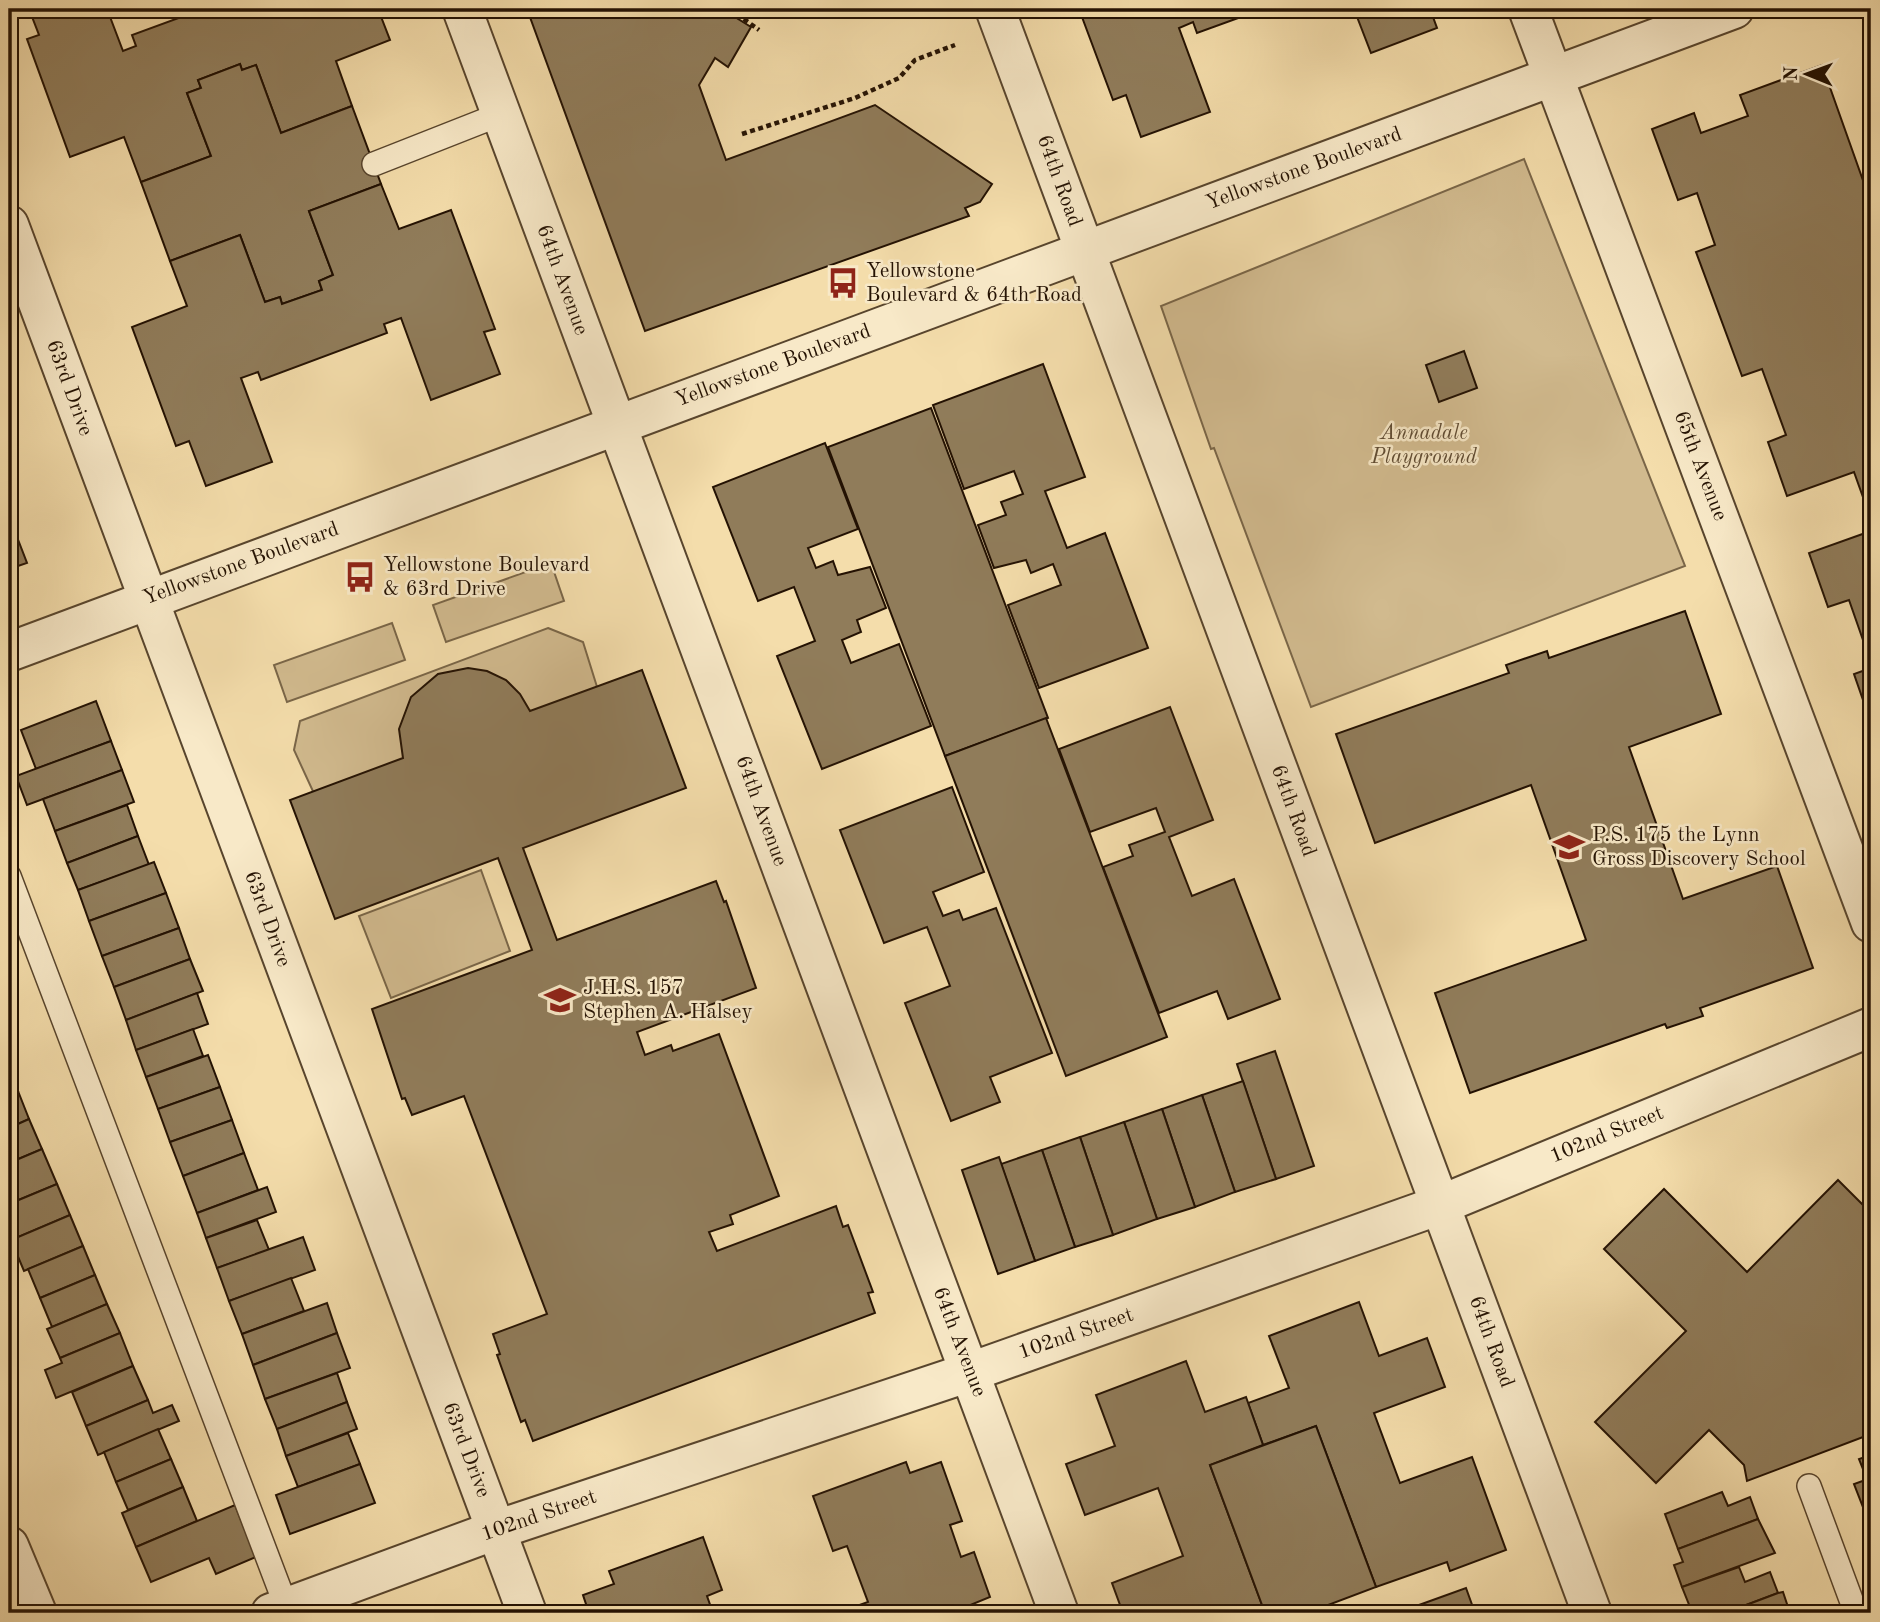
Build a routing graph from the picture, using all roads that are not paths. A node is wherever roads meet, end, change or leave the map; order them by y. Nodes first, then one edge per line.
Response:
1 (462, 9) edge
2 (995, 9) edge
3 (1528, 9) edge
4 (1734, 9) edge
5 (1553, 76) junction
6 (501, 114) junction
7 (374, 164) dead end
8 (9, 225) edge
9 (1084, 250) junction
10 (617, 424) junction
11 (148, 599) junction
12 (9, 652) edge
13 (9, 876) edge
14 (1871, 923) edge
15 (1871, 1027) edge
16 (1440, 1205) junction
17 (970, 1372) junction
18 (1809, 1486) dead end
19 (496, 1530) junction
20 (9, 1546) edge
21 (278, 1610) edge
22 (37, 1613) edge
23 (527, 1613) edge
24 (1059, 1613) edge
25 (1592, 1613) edge
26 (1856, 1613) edge

1 - 6 street, 64th Avenue
2 - 9 street, 64th Road
3 - 5 street, 65th Avenue
4 - 5 street, Yellowstone Boulevard
5 - 9 street, Yellowstone Boulevard
5 - 14 street, 65th Avenue
6 - 7 lane
6 - 10 street, 64th Avenue
8 - 11 street, 63rd Drive
9 - 10 street, Yellowstone Boulevard
9 - 16 street, 64th Road
10 - 11 street, Yellowstone Boulevard
10 - 17 street, 64th Avenue
11 - 12 street, Yellowstone Boulevard
11 - 19 street, 63rd Drive
13 - 21 lane
15 - 16 street, 102nd Street
16 - 17 street, 102nd Street
16 - 25 street, 64th Road
17 - 19 street, 102nd Street
17 - 24 street, 64th Avenue
18 - 26 lane
19 - 21 street, 102nd Street
19 - 23 street, 63rd Drive
20 - 22 street

